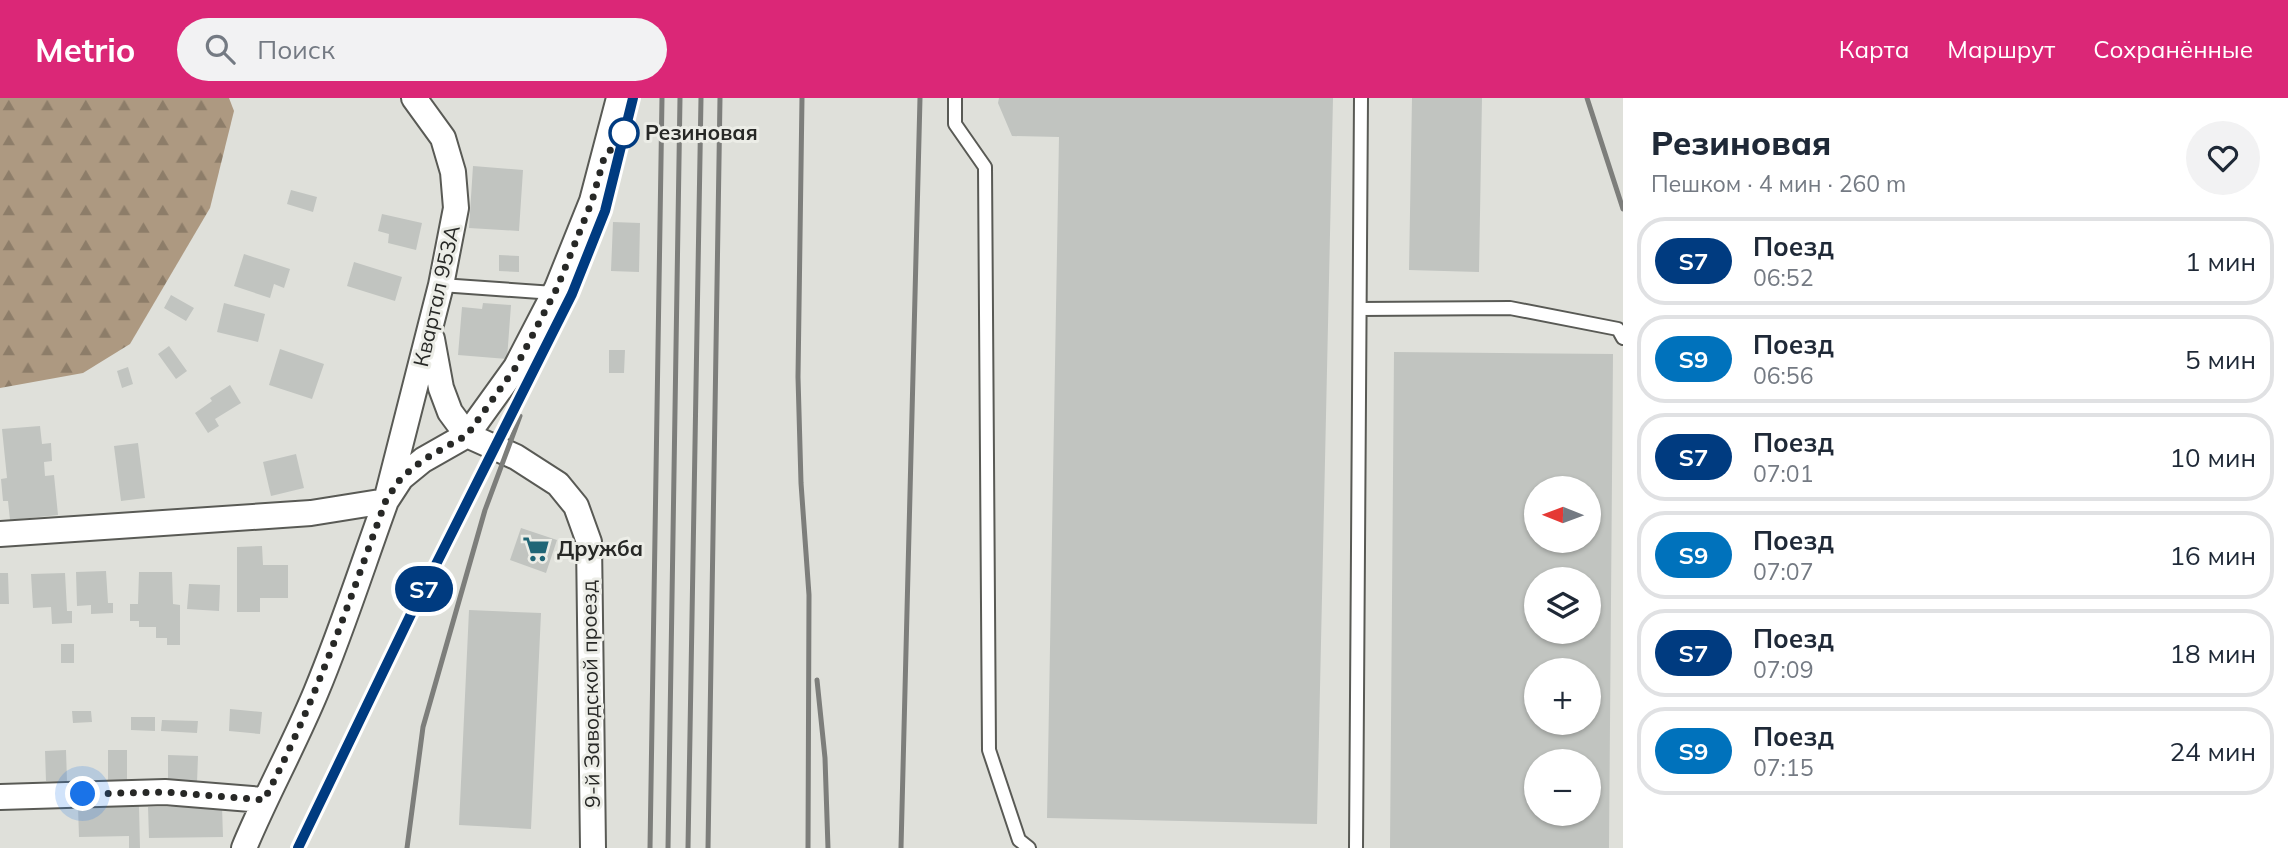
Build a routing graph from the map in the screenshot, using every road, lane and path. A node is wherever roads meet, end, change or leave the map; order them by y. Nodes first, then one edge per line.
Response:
1 (414, 98) edge
2 (619, 98) edge
3 (955, 98) edge
4 (1361, 98) edge
5 (441, 285) junction
6 (554, 293) junction
7 (1360, 309) junction
8 (430, 330) junction
9 (1623, 338) edge
10 (467, 435) junction
11 (386, 500) junction
12 (0, 534) edge
13 (0, 797) edge
14 (264, 800) junction
15 (244, 848) edge
16 (593, 848) edge
17 (1028, 848) edge
18 (1356, 848) edge

1 - 5 street, Квартал 953А
2 - 6 street, Квартал 953А
3 - 17 lane
4 - 7 lane
5 - 6 lane
5 - 8 street, Квартал 953А
6 - 10 street, Квартал 953А
7 - 9 lane
7 - 18 lane
8 - 10 street
8 - 11 street, Квартал 953А
10 - 11 street, Квартал 953А
10 - 16 street, 9-й Заводской проезд
11 - 12 street
11 - 14 street, Квартал 953А
13 - 14 street
14 - 15 street, Квартал 953А

